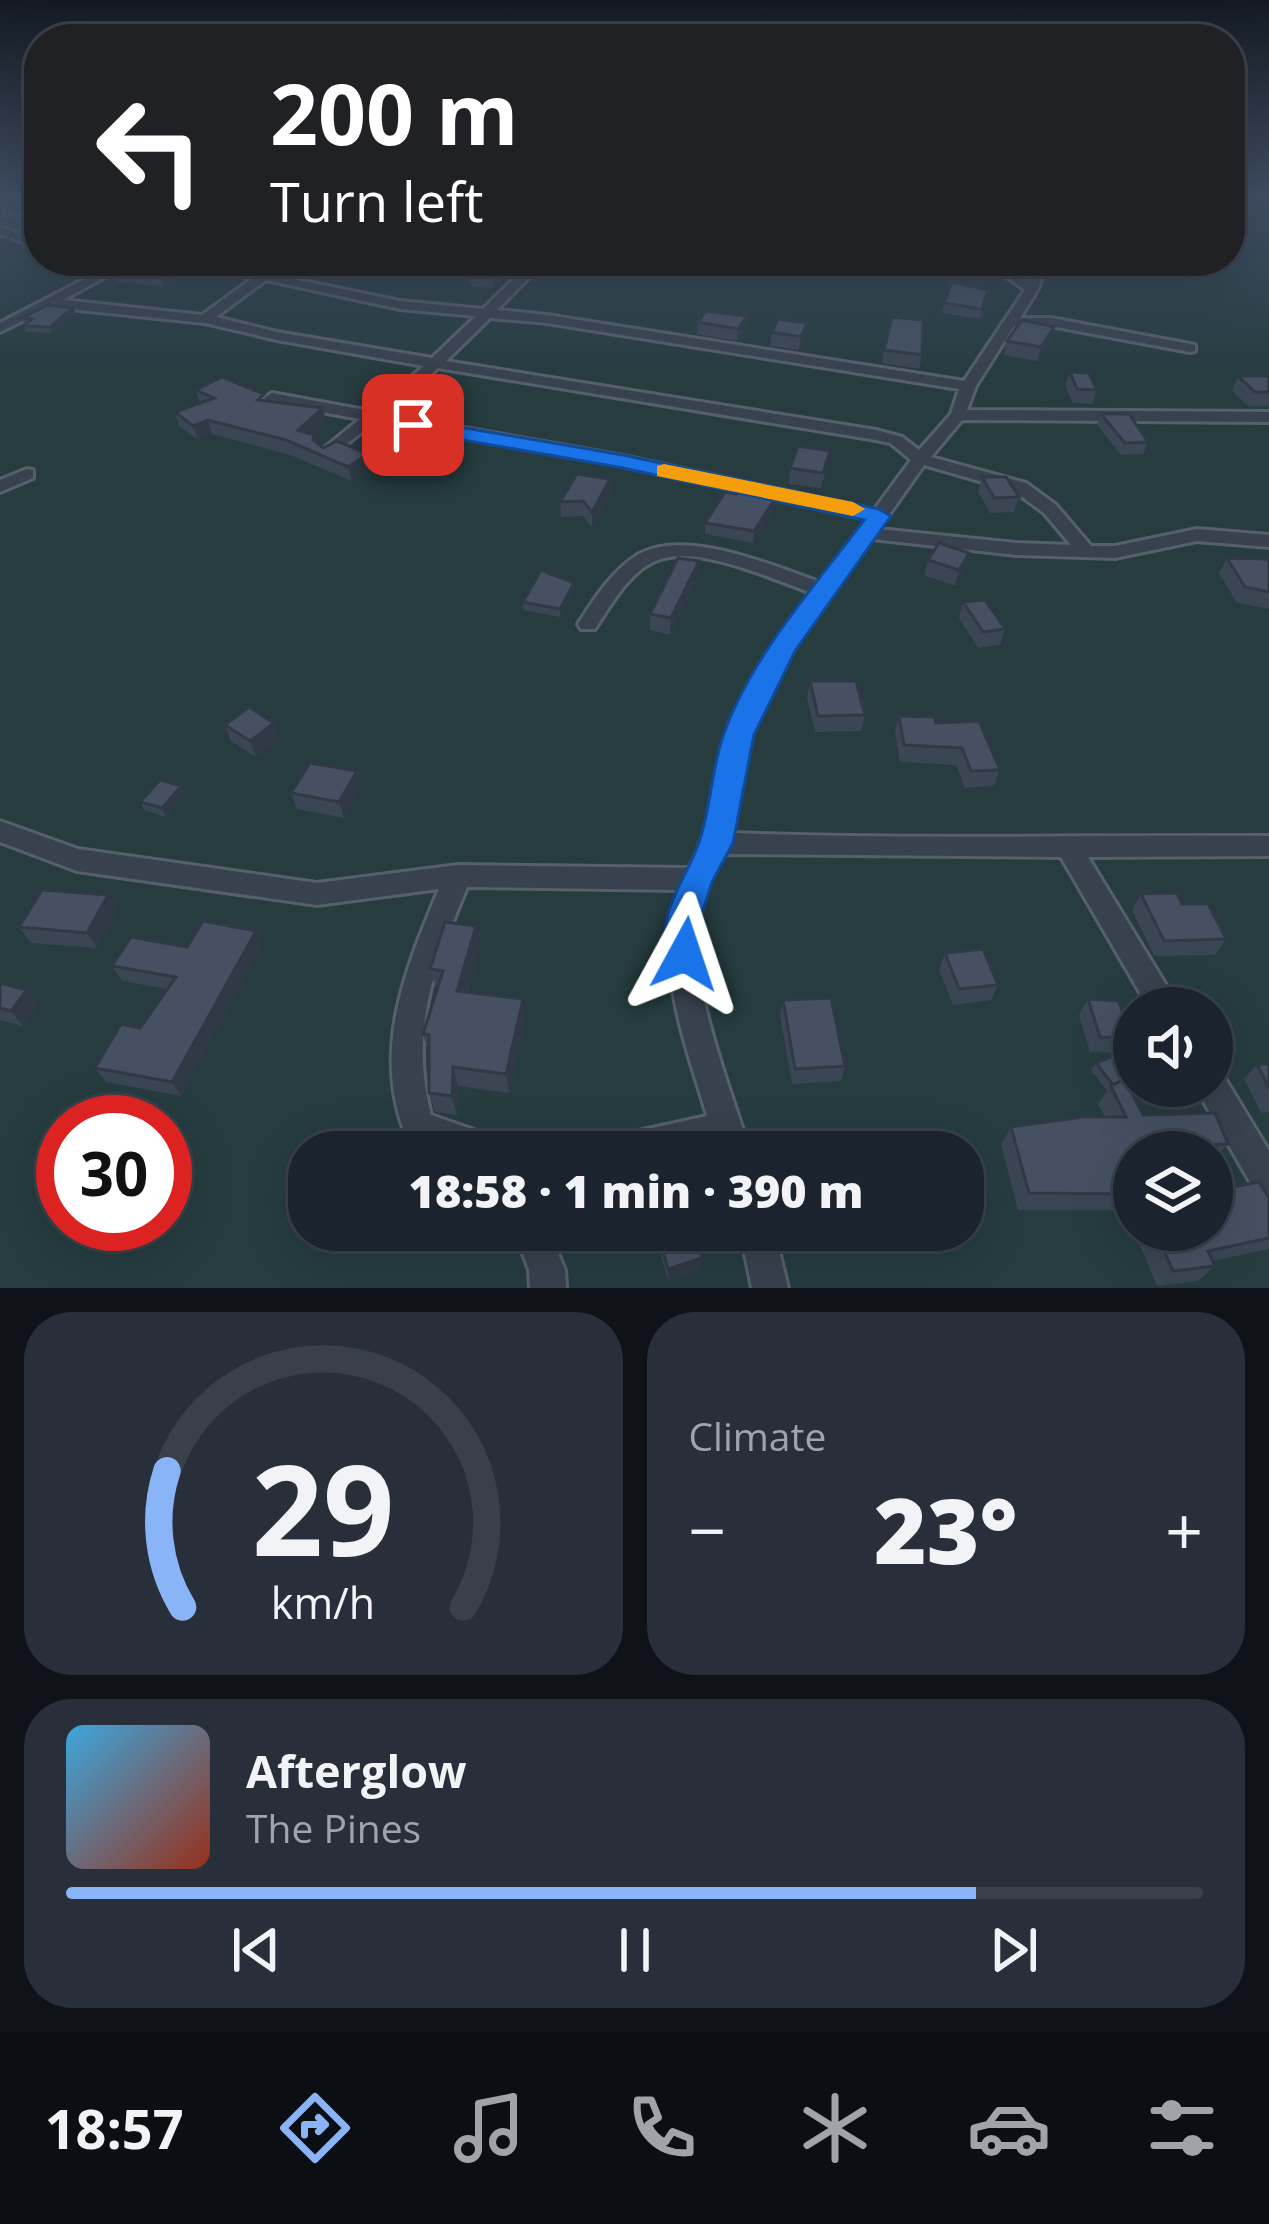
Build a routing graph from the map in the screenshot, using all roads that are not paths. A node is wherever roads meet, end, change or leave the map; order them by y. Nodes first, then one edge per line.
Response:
1 (100, 276) edge
2 (263, 276) joint
3 (523, 276) edge
4 (1009, 276) edge
5 (1036, 276) edge
6 (1032, 289) junction
7 (51, 303) junction
8 (483, 313) junction
9 (205, 319) junction
10 (1013, 322) junction
11 (0, 328) edge
12 (1190, 348) dead end
13 (438, 361) junction
14 (968, 386) junction
15 (272, 398) edge
16 (958, 415) junction
17 (1269, 417) edge
18 (373, 419) junction
19 (329, 453) edge
20 (920, 459) junction
21 (27, 475) dead end
22 (0, 487) edge
23 (874, 524) junction
24 (1269, 541) edge
25 (1086, 551) junction
26 (826, 592) junction
27 (587, 624) dead end
28 (0, 831) edge
29 (716, 843) junction
30 (1067, 844) junction
31 (1269, 846) edge
32 (458, 876) junction
33 (696, 879) junction
34 (1152, 987) edge
35 (1224, 1107) edge
36 (432, 1131) edge
37 (726, 1131) edge
38 (1269, 1182) edge
39 (539, 1251) edge
40 (762, 1251) edge
41 (548, 1288) edge
42 (770, 1288) edge

1 - 7 street
2 - 8 street
2 - 9 street
3 - 8 street
4 - 6 street
5 - 6 street
6 - 10 street
7 - 9 street
7 - 11 street
8 - 13 street
8 - 14 street
9 - 13 street
10 - 12 street
10 - 14 street
13 - 18 street
13 - 20 street
14 - 16 street
15 - 18 street
16 - 17 street
16 - 20 street
18 - 19 street
18 - 23 street
20 - 23 street
20 - 25 street
21 - 22 street
23 - 25 street
23 - 26 street
24 - 25 street
26 - 27 street
26 - 29 street
28 - 32 street
29 - 30 street
29 - 33 street
30 - 31 street
30 - 34 street
32 - 33 street
32 - 36 street
33 - 37 street
35 - 38 street
39 - 41 street
40 - 42 street

